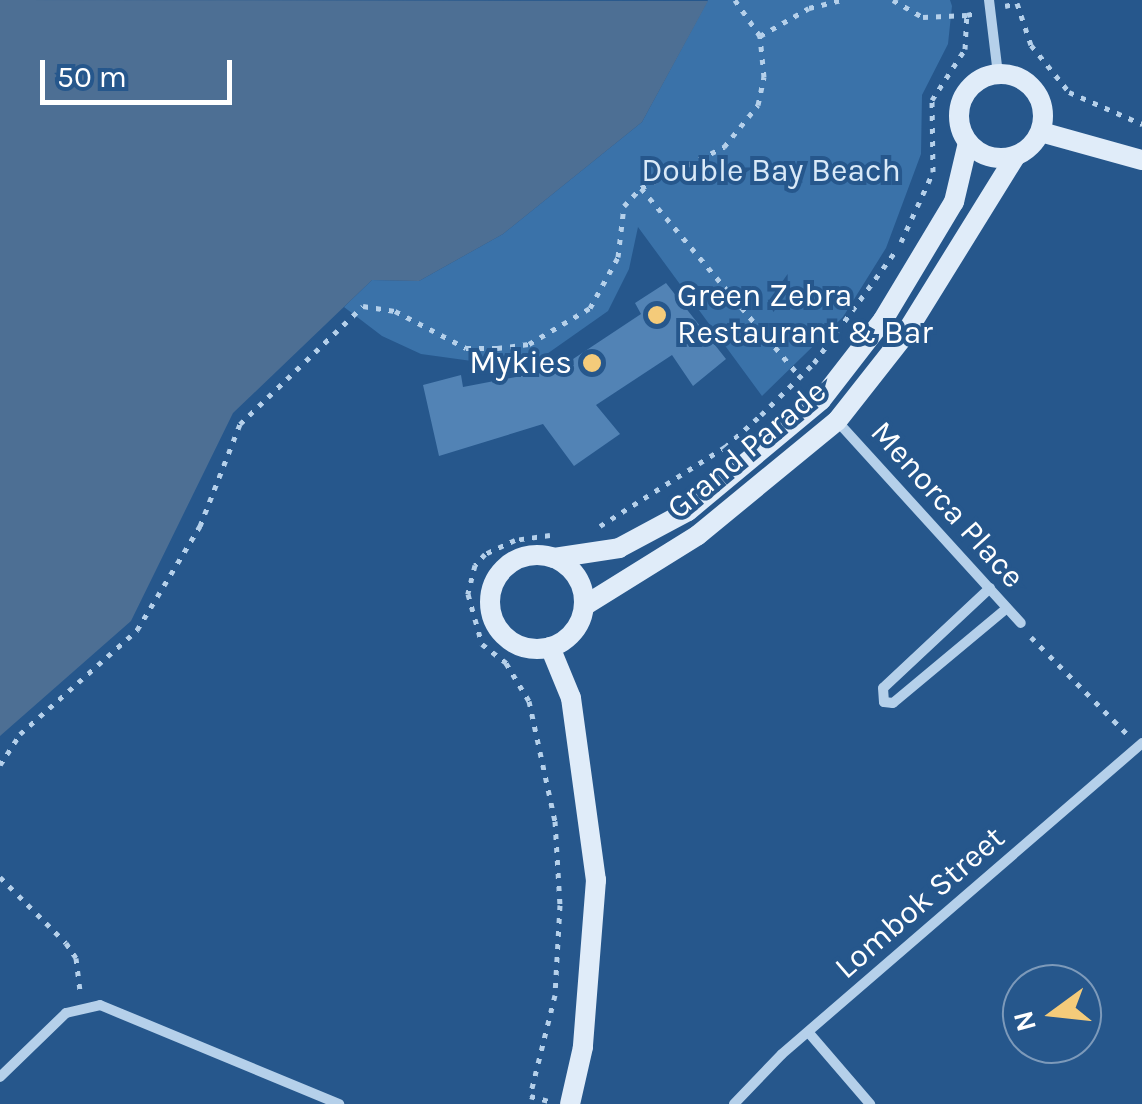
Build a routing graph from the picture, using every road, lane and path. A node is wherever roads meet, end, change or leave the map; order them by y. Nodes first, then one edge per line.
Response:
1 (735, 0) edge
2 (841, 0) edge
3 (893, 0) edge
4 (989, 0) edge
5 (966, 15) dead end
6 (760, 36) junction
7 (998, 74) junction
8 (1040, 132) junction
9 (968, 143) junction
10 (1015, 157) junction
11 (1142, 160) edge
12 (641, 188) junction
13 (800, 378) dead end
14 (837, 421) junction
15 (554, 558) junction
16 (990, 588) junction
17 (584, 606) junction
18 (1006, 608) junction
19 (1021, 623) joint
20 (550, 648) junction
21 (1142, 744) edge
22 (0, 765) edge
23 (0, 877) edge
24 (81, 1006) junction
25 (809, 1034) junction
26 (0, 1077) edge
27 (530, 1096) dead end
28 (339, 1104) edge
29 (557, 1104) edge
30 (570, 1104) edge
31 (734, 1104) edge
32 (870, 1104) edge

1 - 6 path
2 - 6 path
3 - 5 path
4 - 7 street
6 - 12 path
7 - 8 street
7 - 9 street
8 - 10 street
8 - 11 street
9 - 10 street
9 - 15 street, Grand Parade
10 - 14 street, Grand Parade
12 - 13 path
12 - 22 path
14 - 16 street, Menorca Place
14 - 17 street, Grand Parade
15 - 17 street
15 - 20 street
16 - 18 street, Menorca Place
16 - 18 street
17 - 20 street
18 - 19 street, Menorca Place
19 - 21 path
20 - 30 street
21 - 25 street, Lombok Street
23 - 24 path
24 - 26 street
24 - 28 street
25 - 31 street, Lombok Street
25 - 32 street
27 - 29 path

